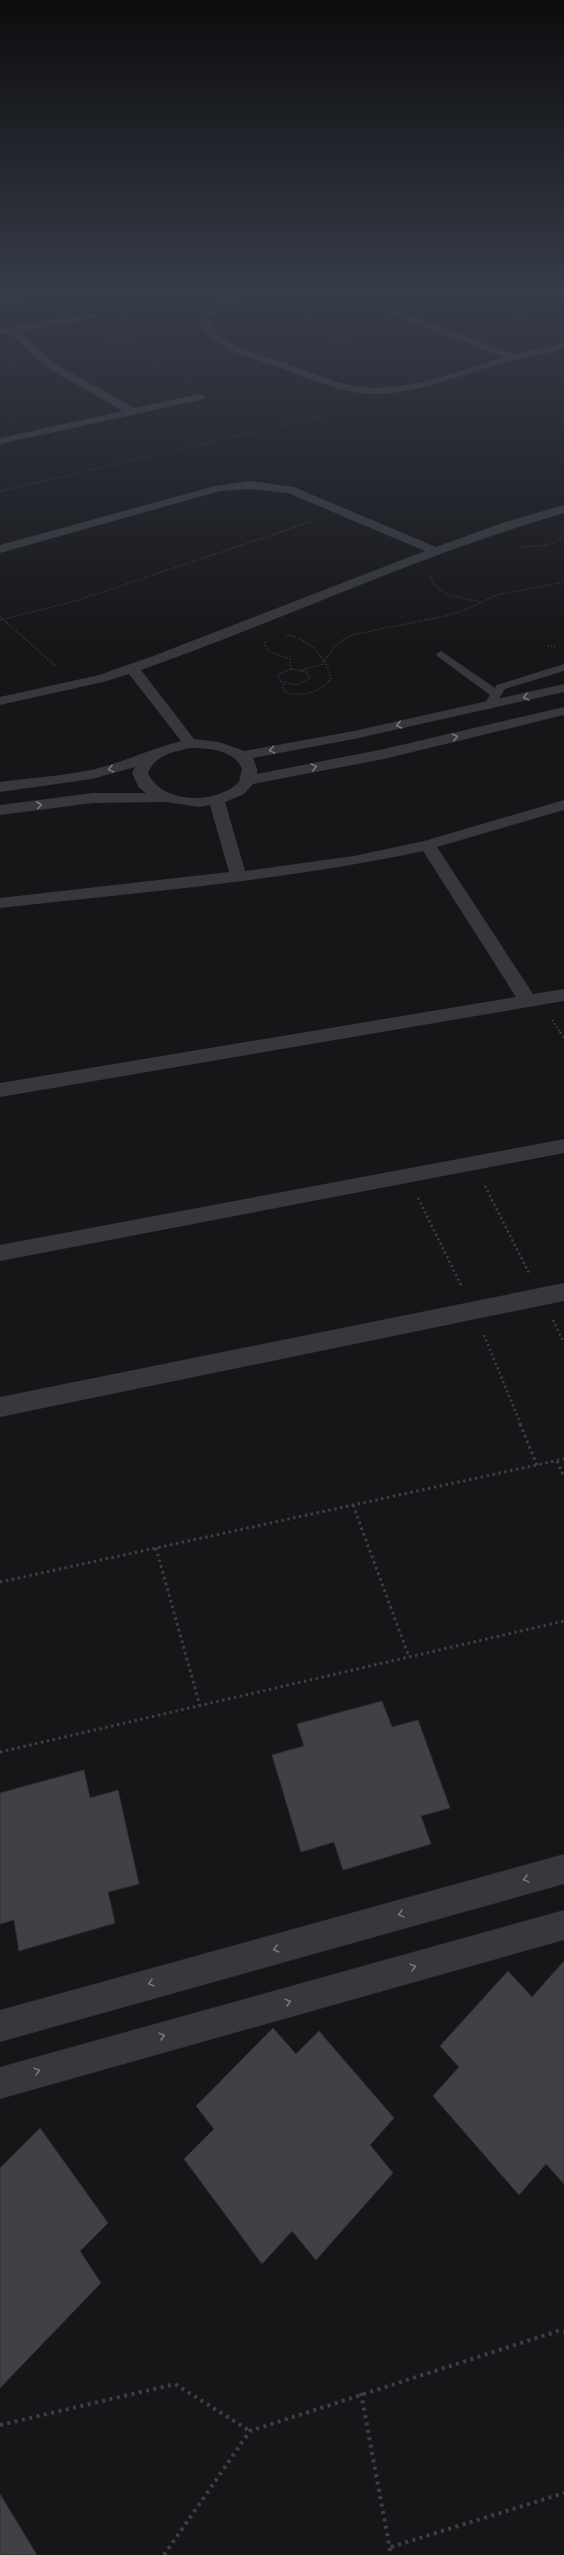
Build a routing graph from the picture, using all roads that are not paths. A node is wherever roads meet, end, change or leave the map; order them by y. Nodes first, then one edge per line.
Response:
1 (126, 408) edge
2 (150, 408) edge
3 (133, 412) junction
4 (0, 441) edge
5 (564, 509) edge
6 (0, 549) edge
7 (436, 551) junction
8 (441, 654) dead end
9 (564, 667) edge
10 (132, 668) junction
11 (564, 688) edge
12 (492, 700) junction
13 (0, 701) edge
14 (564, 711) edge
15 (190, 743) junction
16 (241, 756) junction
17 (148, 758) junction
18 (248, 780) junction
19 (0, 787) edge
20 (166, 799) junction
21 (217, 800) junction
22 (564, 804) edge
23 (0, 810) edge
24 (427, 845) junction
25 (238, 876) junction
26 (0, 903) edge
27 (564, 994) edge
28 (528, 1001) junction
29 (0, 1090) edge
30 (564, 1146) edge
31 (0, 1253) edge
32 (564, 1292) edge
33 (0, 1407) edge
34 (564, 1869) edge
35 (564, 1925) edge
36 (0, 2026) edge
37 (0, 2083) edge

1 - 3 street
2 - 3 street
3 - 4 street
5 - 7 street
6 - 7 street
7 - 10 street
8 - 12 lane
9 - 12 lane
10 - 13 street
10 - 15 street
11 -> 12 street
12 -> 16 street
18 -> 14 street
15 - 16 street
15 - 17 street
16 - 18 street
17 -> 19 street
17 - 20 street
18 - 21 street
20 - 21 street
23 -> 20 street
21 - 25 street
22 - 24 street
24 - 25 street
24 - 28 street
25 - 26 street
27 - 28 street
28 - 29 street
30 - 31 street
32 - 33 street
34 -> 36 street
37 -> 35 street

